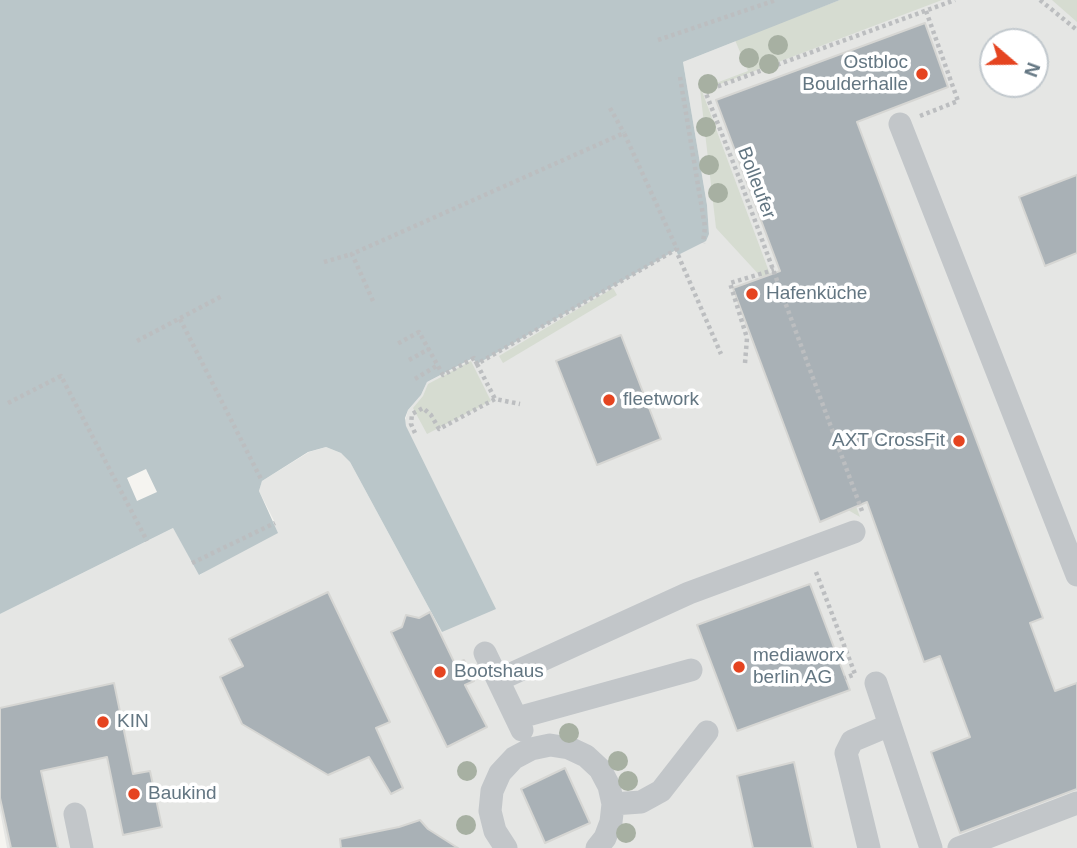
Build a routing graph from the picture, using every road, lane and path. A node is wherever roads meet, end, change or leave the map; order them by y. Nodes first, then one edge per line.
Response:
1 (776, 0) edge
2 (955, 0) edge
3 (1040, 0) edge
4 (926, 11) junction
5 (1077, 30) edge
6 (658, 40) dead end
7 (680, 77) dead end
8 (610, 108) dead end
9 (900, 124) joint
10 (624, 133) junction
11 (703, 243) dead end
12 (352, 254) junction
13 (678, 255) dead end
14 (324, 262) dead end
15 (774, 270) junction
16 (222, 296) dead end
17 (373, 301) dead end
18 (180, 319) junction
19 (137, 341) dead end
20 (397, 344) dead end
21 (429, 349) junction
22 (721, 354) dead end
23 (409, 360) dead end
24 (477, 363) junction
25 (744, 363) dead end
26 (438, 365) junction
27 (415, 379) dead end
28 (495, 399) junction
29 (8, 403) dead end
30 (520, 404) dead end
31 (415, 433) dead end
32 (262, 481) dead end
33 (275, 523) dead end
34 (855, 532) joint
35 (147, 541) dead end
36 (192, 563) dead end
37 (807, 575) dead end
38 (1077, 575) edge
39 (485, 653) dead end
40 (691, 670) dead end
41 (845, 678) dead end
42 (498, 680) junction
43 (876, 683) dead end
44 (517, 718) junction
45 (890, 725) junction
46 (707, 732) dead end
47 (531, 748) junction
48 (1077, 803) edge
49 (613, 804) junction
50 (75, 814) dead end
51 (82, 848) edge
52 (506, 848) edge
53 (597, 848) edge
54 (869, 848) edge
55 (931, 848) edge
56 (959, 848) edge

1 - 6 path
2 - 4 path, Bolleufer
3 - 5 path
4 - 9 path
4 - 15 path, Bolleufer
7 - 11 path
8 - 10 path
9 - 38 street
10 - 12 path
10 - 24 path
12 - 14 path
12 - 17 path
13 - 22 path
15 - 25 path
15 - 34 path, Bolleufer
16 - 18 path
18 - 19 path
18 - 32 path
20 - 21 path
21 - 23 path
21 - 26 path
24 - 26 path
24 - 28 path
26 - 27 path
28 - 30 path
28 - 31 path
29 - 35 path
33 - 36 path
34 - 42 street
37 - 41 path
39 - 42 street
40 - 44 street
42 - 44 street
43 - 45 street
44 - 47 street
45 - 54 street
45 - 55 street
46 - 49 street
47 - 49 street
47 - 52 street
48 - 56 street
49 - 53 street
50 - 51 street

